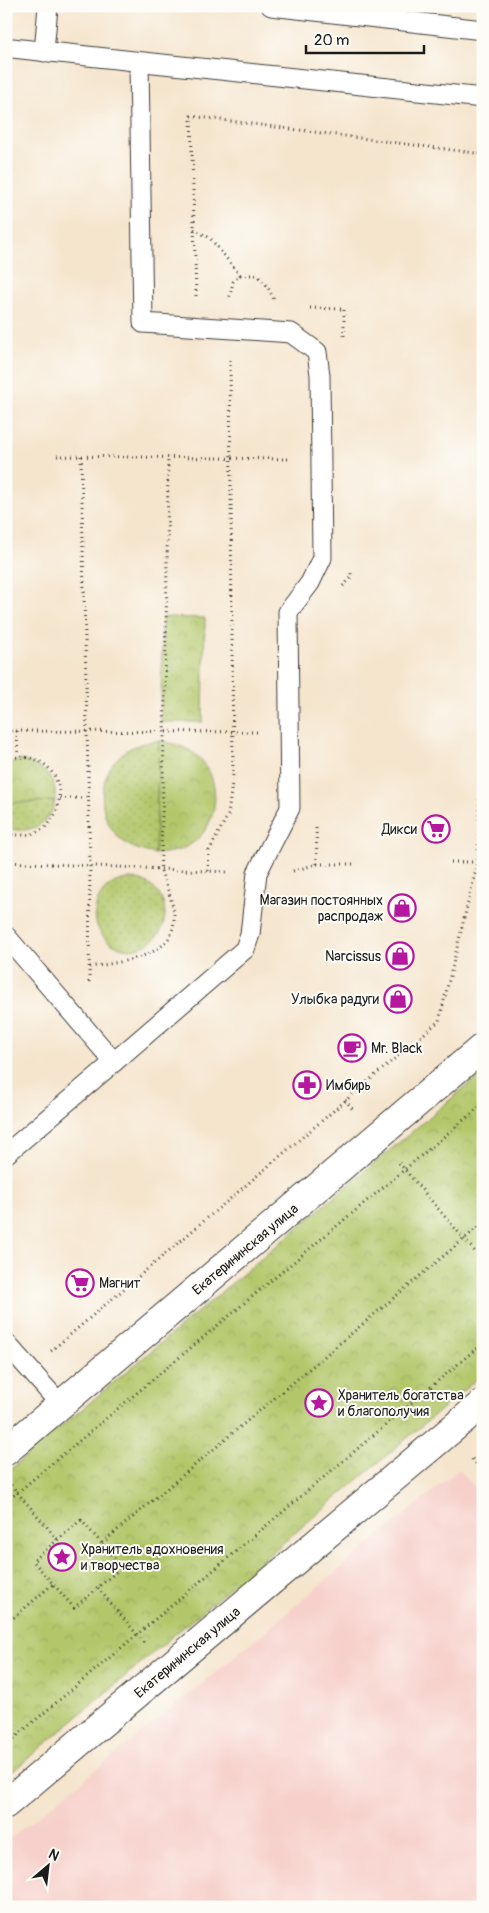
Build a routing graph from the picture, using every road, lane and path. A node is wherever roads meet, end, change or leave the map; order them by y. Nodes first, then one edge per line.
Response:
1 (48, 6) edge
2 (271, 6) edge
3 (483, 30) edge
4 (12, 48) dead end
5 (44, 52) junction
6 (140, 62) junction
7 (483, 98) edge
8 (483, 154) edge
9 (194, 229) junction
10 (240, 274) junction
11 (196, 306) dead end
12 (276, 308) dead end
13 (305, 308) dead end
14 (229, 328) junction
15 (345, 347) dead end
16 (57, 456) dead end
17 (81, 456) junction
18 (168, 457) junction
19 (230, 458) junction
20 (321, 459) junction
21 (351, 568) dead end
22 (339, 590) dead end
23 (483, 646) edge
24 (6, 731) edge
25 (233, 731) junction
26 (17, 732) junction
27 (87, 732) junction
28 (165, 732) junction
29 (289, 732) junction
30 (18, 756) junction
31 (6, 759) edge
32 (60, 798) junction
33 (89, 798) junction
34 (316, 817) dead end
35 (6, 833) edge
36 (6, 862) edge
37 (451, 862) dead end
38 (478, 862) junction
39 (483, 862) edge
40 (317, 864) junction
41 (356, 864) dead end
42 (90, 866) junction
43 (160, 870) junction
44 (208, 871) junction
45 (257, 873) junction
46 (6, 936) edge
47 (90, 967) junction
48 (69, 1010) junction
49 (483, 1047) edge
50 (114, 1062) junction
51 (483, 1104) edge
52 (6, 1154) edge
53 (394, 1158) dead end
54 (405, 1170) junction
55 (483, 1223) edge
56 (464, 1239) junction
57 (483, 1261) edge
58 (6, 1343) edge
59 (483, 1343) edge
60 (29, 1369) junction
61 (483, 1404) edge
62 (61, 1406) junction
63 (6, 1451) edge
64 (6, 1479) edge
65 (17, 1492) junction
66 (6, 1502) edge
67 (58, 1540) junction
68 (102, 1543) junction
69 (53, 1584) junction
70 (98, 1588) junction
71 (6, 1624) edge
72 (137, 1634) junction
73 (148, 1647) dead end
74 (6, 1745) edge
75 (6, 1804) edge

1 - 5 lane
2 - 3 lane
4 - 5 lane
5 - 6 lane
6 - 7 lane
6 - 14 lane
8 - 9 path
9 - 10 path
9 - 11 path
10 - 12 path
10 - 14 path
13 - 15 path
14 - 19 path
14 - 20 lane
16 - 17 path
17 - 18 path
17 - 27 path
18 - 19 path
18 - 28 path
19 - 20 path
19 - 25 path
20 - 29 lane
21 - 22 path
23 - 38 path
24 - 26 path
25 - 28 path
25 - 29 path
25 - 44 path
26 - 27 path
26 - 30 path
27 - 28 path
27 - 33 path
28 - 43 path
29 - 45 lane
30 - 31 path
30 - 32 path
32 - 33 path
32 - 35 path
33 - 42 path
34 - 40 path
36 - 42 path
37 - 38 path
38 - 39 path
38 - 60 path
40 - 41 path
40 - 45 path
42 - 43 path
42 - 47 path
43 - 44 path
43 - 47 path
44 - 45 path
45 - 50 lane
46 - 48 lane
47 - 48 path
48 - 50 lane
49 - 62 street, Екатерининская улица
50 - 52 lane
51 - 54 path
53 - 54 path
54 - 56 path
54 - 65 path
55 - 56 path
56 - 57 path
56 - 68 path
58 - 60 lane
59 - 72 path
60 - 62 lane
61 - 75 street, Екатерининская улица
62 - 63 street, Екатерининская улица
64 - 65 path
65 - 66 path
65 - 67 path
67 - 68 path
67 - 69 path
68 - 70 path
69 - 70 path
69 - 71 path
70 - 72 path
72 - 73 path
72 - 74 path

